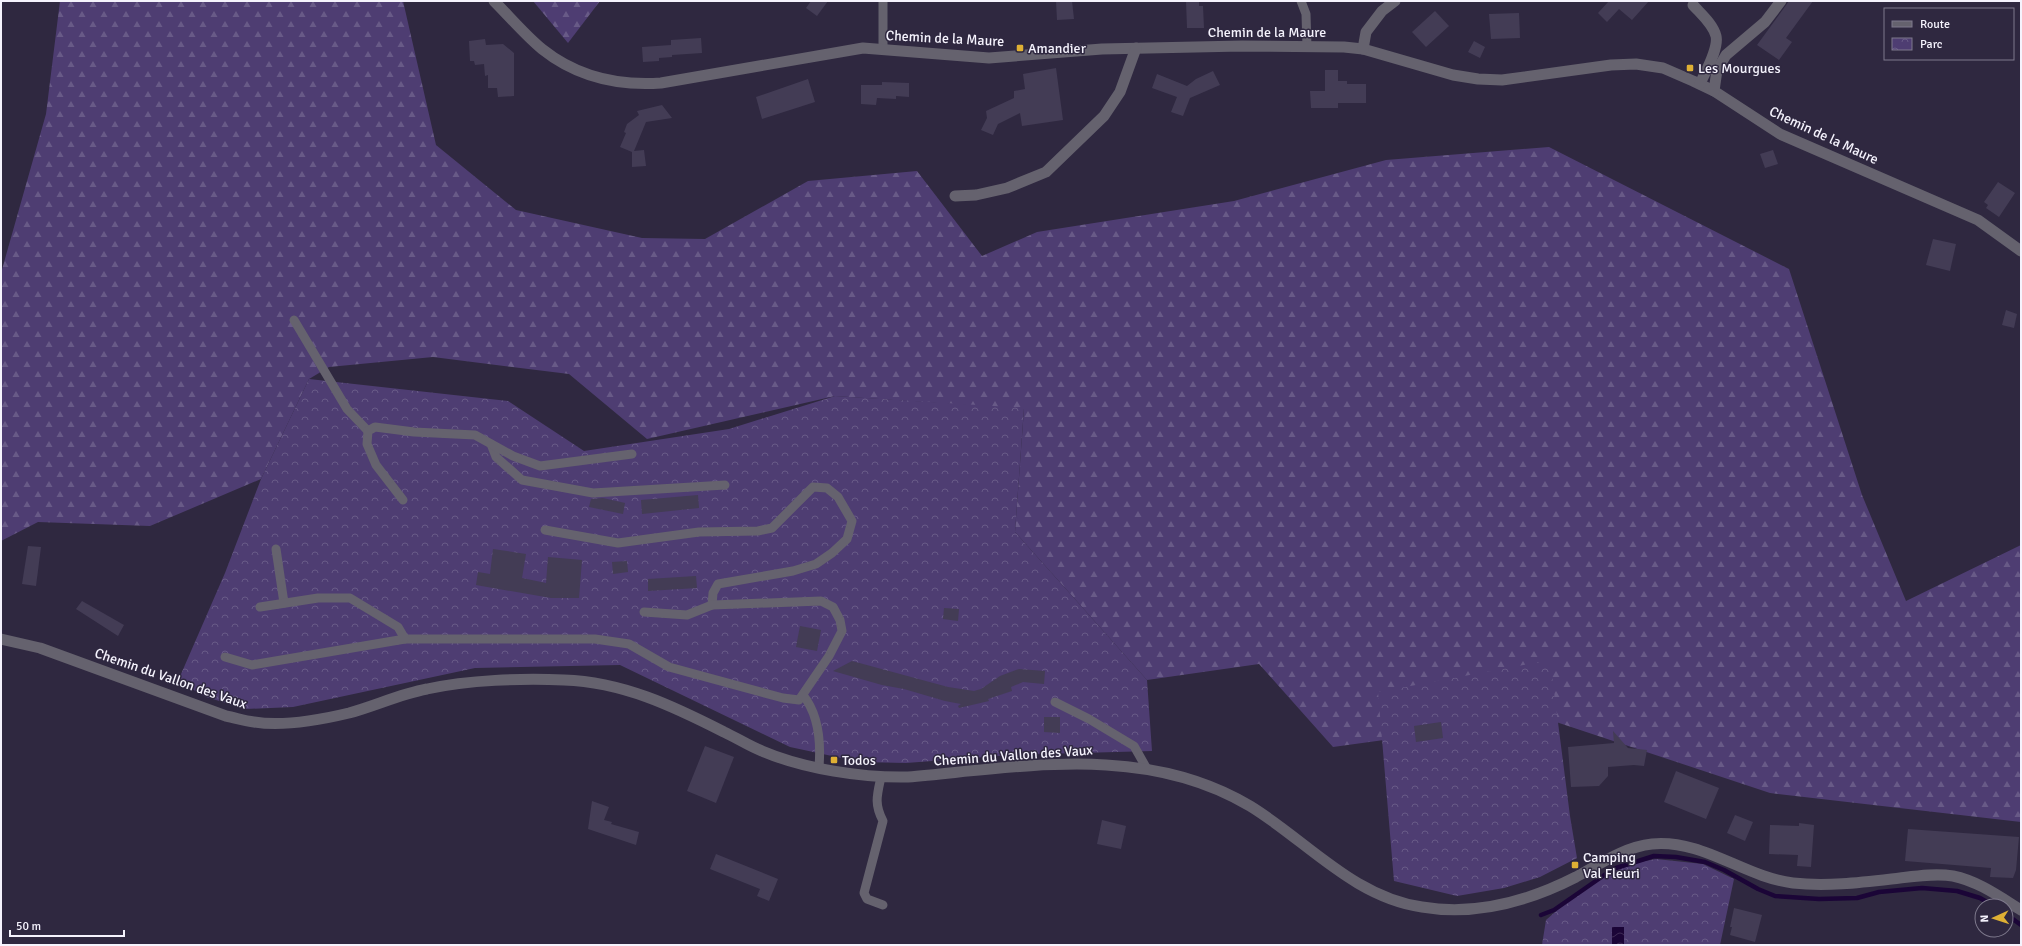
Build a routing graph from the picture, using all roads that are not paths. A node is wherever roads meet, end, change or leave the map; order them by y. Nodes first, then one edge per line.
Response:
1 (494, 1) edge
2 (883, 1) edge
3 (1301, 1) edge
4 (1395, 1) edge
5 (1781, 1) edge
6 (1693, 5) dead end
7 (1307, 47) junction
8 (1136, 48) junction
9 (883, 49) junction
10 (1363, 49) junction
11 (1700, 84) junction
12 (1714, 91) junction
13 (955, 196) dead end
14 (2021, 251) edge
15 (294, 320) dead end
16 (368, 431) junction
17 (491, 444) junction
18 (632, 454) dead end
19 (724, 486) dead end
20 (403, 500) dead end
21 (545, 530) dead end
22 (276, 549) dead end
23 (284, 604) junction
24 (712, 605) junction
25 (260, 607) dead end
26 (644, 612) dead end
27 (405, 638) junction
28 (1, 639) edge
29 (225, 657) dead end
30 (803, 695) junction
31 (1055, 702) dead end
32 (819, 767) junction
33 (1147, 769) junction
34 (881, 777) junction
35 (883, 905) dead end
36 (2021, 910) edge

1 - 9 street, Chemin de la Maure
2 - 9 lane
3 - 7 lane
4 - 10 street
5 - 12 street
6 - 11 street
7 - 8 street, Chemin de la Maure
7 - 10 street, Chemin de la Maure
8 - 9 street, Chemin de la Maure
8 - 13 street
10 - 11 street, Chemin de la Maure
11 - 12 street, Chemin de la Maure
12 - 14 street, Chemin de la Maure
15 - 16 lane
16 - 17 lane
16 - 20 lane
17 - 18 lane
17 - 19 lane
21 - 24 lane
22 - 23 lane
23 - 25 lane
23 - 27 lane
24 - 26 lane
24 - 30 lane
27 - 29 lane
27 - 30 lane
28 - 32 street, Chemin du Vallon des Vaux
30 - 32 lane
31 - 33 lane
32 - 34 street, Chemin du Vallon des Vaux
33 - 34 street, Chemin du Vallon des Vaux
33 - 36 street, Chemin du Vallon des Vaux
34 - 35 lane

